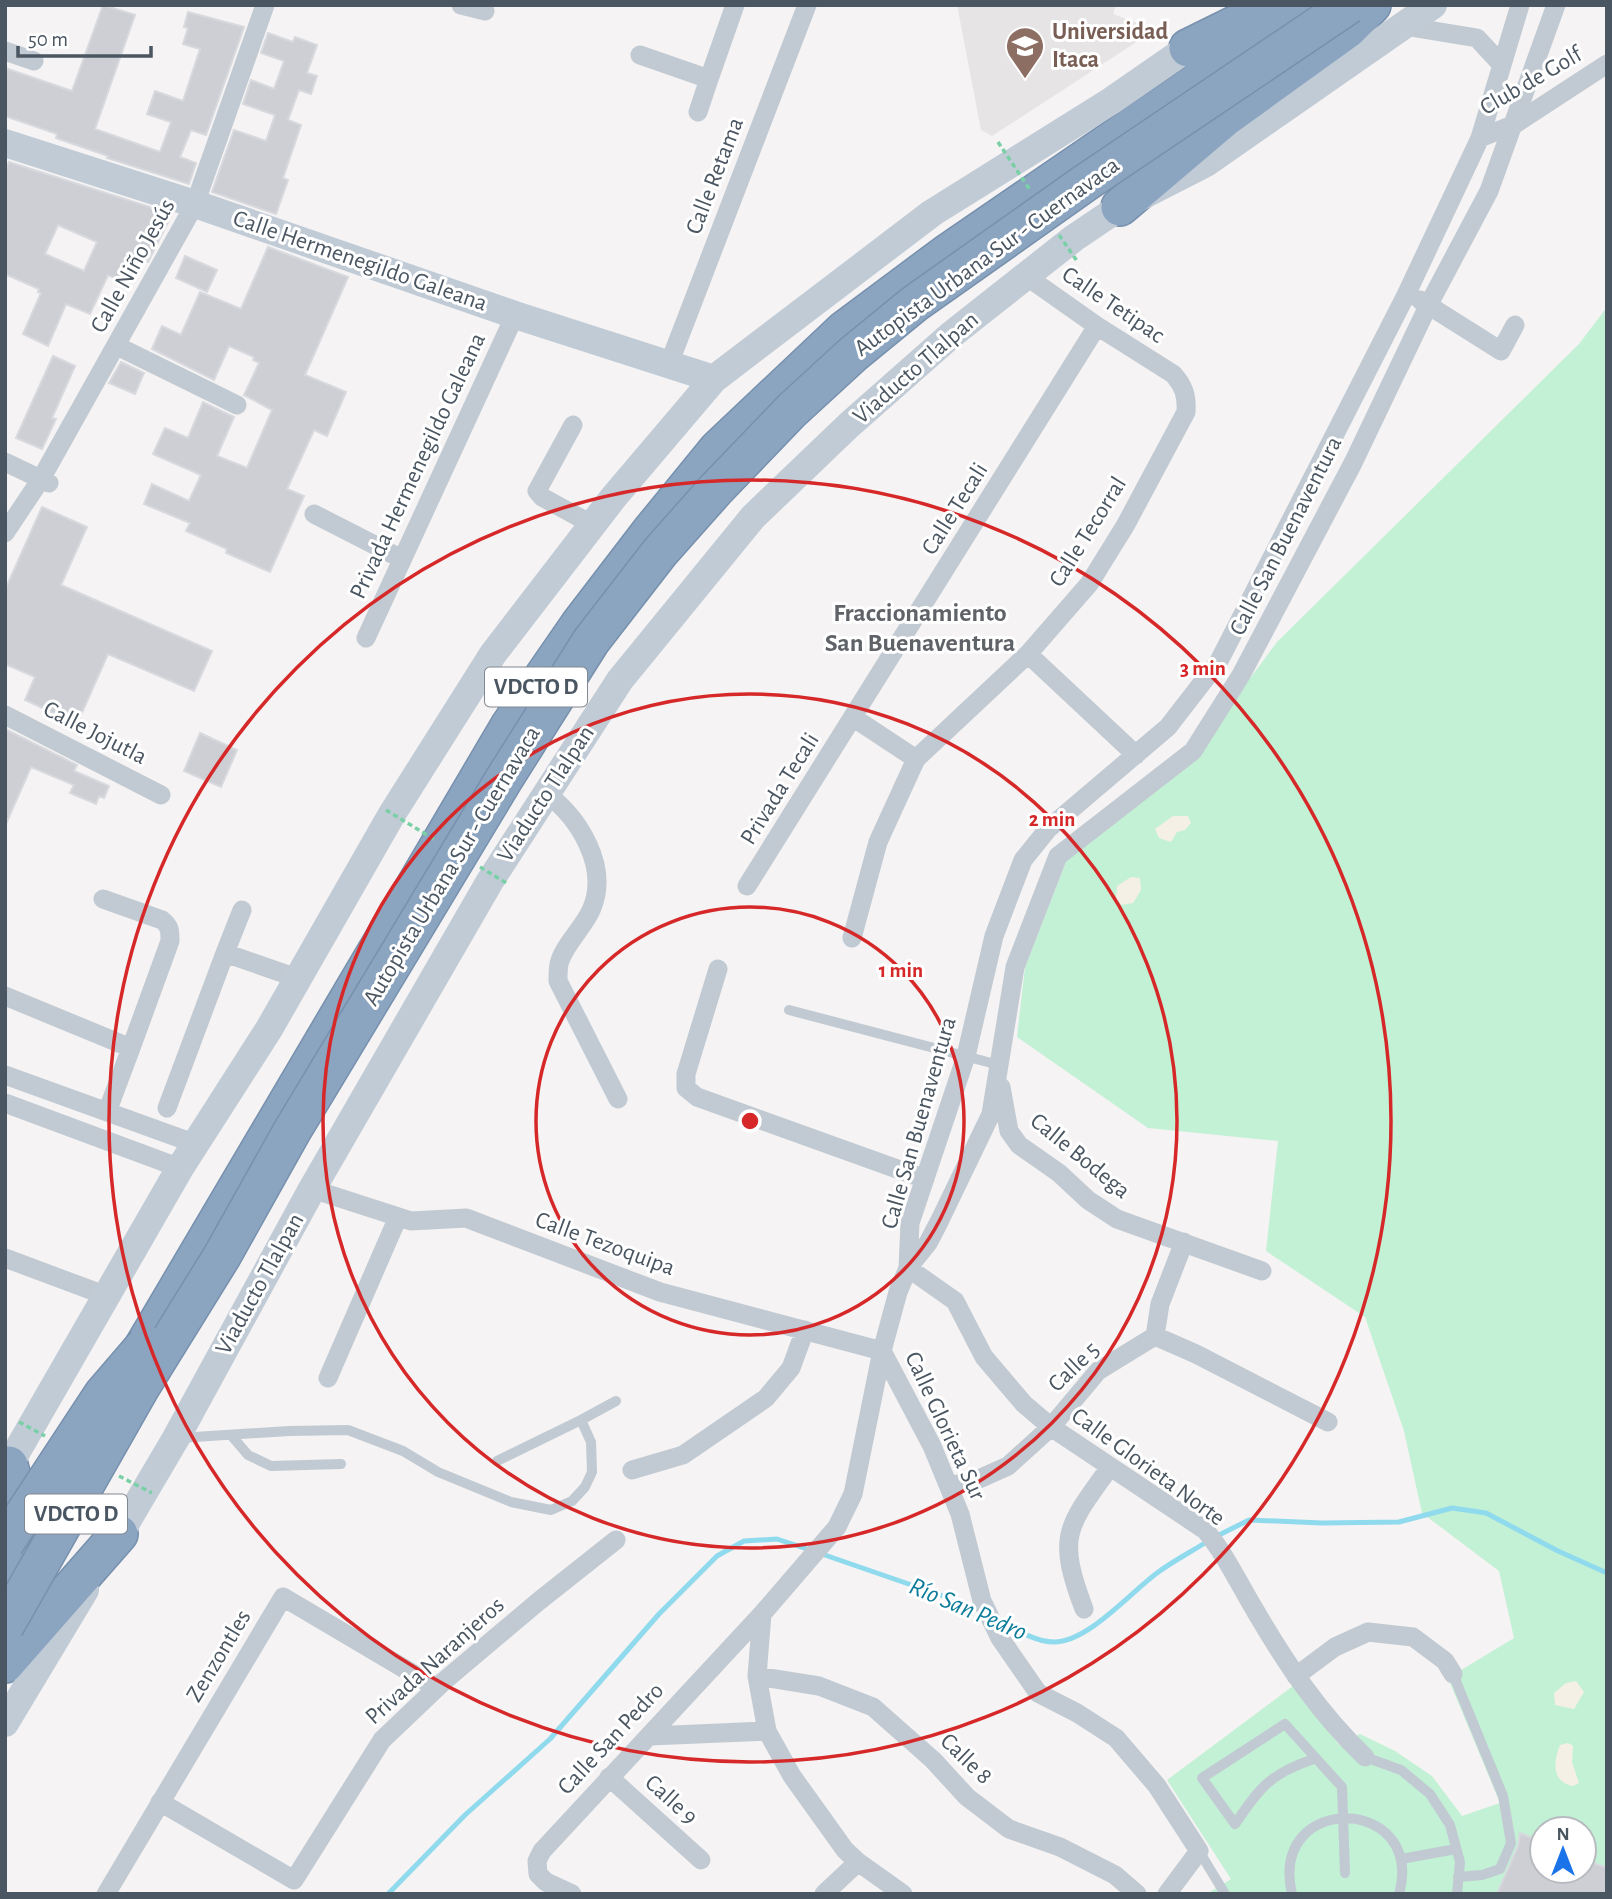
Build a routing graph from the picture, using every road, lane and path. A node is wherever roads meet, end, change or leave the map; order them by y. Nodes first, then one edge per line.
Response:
1 (265, 5) edge
2 (461, 5) edge
3 (735, 5) edge
4 (807, 5) edge
5 (1246, 5) edge
6 (1275, 5) edge
7 (1312, 5) edge
8 (1349, 5) edge
9 (1356, 5) edge
10 (1372, 5) edge
11 (1433, 5) edge
12 (1520, 5) edge
13 (1556, 5) edge
14 (485, 11) dead end
15 (1404, 26) junction
16 (1188, 48) junction
17 (5, 51) edge
18 (640, 55) dead end
19 (34, 61) dead end
20 (1607, 64) edge
21 (1502, 65) junction
22 (709, 79) junction
23 (698, 112) dead end
24 (1515, 124) junction
25 (1480, 138) junction
26 (5, 143) edge
27 (195, 204) junction
28 (1119, 207) junction
29 (1026, 276) junction
30 (1406, 295) junction
31 (1429, 304) junction
32 (515, 315) junction
33 (1514, 325) dead end
34 (1097, 326) junction
35 (117, 346) junction
36 (669, 364) junction
37 (1173, 374) joint
38 (714, 379) junction
39 (237, 405) dead end
40 (573, 425) dead end
41 (5, 461) edge
42 (48, 477) junction
43 (314, 514) dead end
44 (593, 526) junction
45 (5, 533) edge
46 (402, 559) junction
47 (366, 638) dead end
48 (1028, 654) junction
49 (5, 715) edge
50 (854, 718) junction
51 (1136, 755) junction
52 (916, 759) junction
53 (547, 794) junction
54 (161, 795) dead end
55 (747, 886) dead end
56 (103, 899) dead end
57 (242, 909) dead end
58 (852, 938) dead end
59 (225, 953) junction
60 (718, 969) dead end
61 (297, 978) junction
62 (5, 996) edge
63 (789, 1010) dead end
64 (131, 1048) junction
65 (966, 1056) junction
66 (999, 1065) junction
67 (5, 1075) edge
68 (618, 1099) dead end
69 (5, 1103) edge
70 (167, 1108) dead end
71 (107, 1112) junction
72 (196, 1144) junction
73 (180, 1168) junction
74 (925, 1179) junction
75 (312, 1189) junction
76 (398, 1217) junction
77 (1184, 1242) junction
78 (5, 1258) edge
79 (908, 1268) junction
80 (1262, 1271) dead end
81 (107, 1296) junction
82 (170, 1317) junction
83 (804, 1330) junction
84 (1155, 1336) junction
85 (882, 1351) junction
86 (328, 1378) dead end
87 (616, 1401) dead end
88 (581, 1420) junction
89 (1328, 1422) dead end
90 (1051, 1427) junction
91 (231, 1435) junction
92 (176, 1438) junction
93 (497, 1461) dead end
94 (341, 1464) dead end
95 (1110, 1466) junction
96 (7, 1468) edge
97 (632, 1470) dead end
98 (948, 1486) junction
99 (119, 1534) junction
100 (5, 1536) edge
101 (617, 1540) dead end
102 (5, 1543) edge
103 (812, 1556) joint
104 (5, 1583) edge
105 (5, 1599) edge
106 (1084, 1609) dead end
107 (762, 1614) junction
108 (5, 1626) edge
109 (5, 1638) edge
110 (5, 1664) edge
111 (1453, 1674) joint
112 (757, 1676) junction
113 (1296, 1676) junction
114 (437, 1688) junction
115 (5, 1723) edge
116 (767, 1731) junction
117 (650, 1736) junction
118 (1365, 1757) joint
119 (1314, 1759) junction
120 (609, 1777) junction
121 (160, 1802) junction
122 (1344, 1816) junction
123 (1456, 1849) junction
124 (1199, 1851) junction
125 (1401, 1859) junction
126 (701, 1860) dead end
127 (858, 1862) junction
128 (1345, 1873) dead end
129 (1458, 1877) junction
130 (1224, 1893) edge
131 (106, 1894) edge
132 (572, 1894) edge
133 (824, 1894) edge
134 (903, 1894) edge
135 (1137, 1894) edge
136 (1167, 1894) edge
137 (1292, 1894) edge
138 (1399, 1894) edge
139 (1457, 1894) edge

1 - 27 street, Calle Niño Jesús
2 - 14 street
3 - 22 street
4 - 36 street, Calle Retama
5 - 16 main road
6 - 16 highway
7 - 82 highway, Autopista Urbana Sur - Cuernavaca
7 - 104 highway, VDCTO D
8 - 108 highway, Autopista Urbana Sur - Cuernavaca, bridge
9 - 109 highway, Viaducto Tlalpan / VDCTO D
10 - 28 highway
11 - 15 main road, Viaducto Tlalpan
12 - 21 street, Calle San Buenaventura
13 - 24 street, Calle San Buenaventura
15 - 21 street
15 - 28 main road, Viaducto Tlalpan
16 - 38 main road
17 - 19 street
18 - 22 street
20 - 24 street, Club de Golf
21 - 25 street, Calle San Buenaventura
22 - 23 street
24 - 25 street, Club de Golf
24 - 31 street, Calle San Buenaventura
25 - 30 street, Calle San Buenaventura
26 - 27 main road, Calle Hermenegildo Galeana
27 - 32 main road, Calle Hermenegildo Galeana
27 - 35 street, Calle Niño Jesús
28 - 29 main road, Viaducto Tlalpan
29 - 34 street, Calle Tetipac
29 - 53 main road, Viaducto Tlalpan
30 - 31 street
30 - 51 street, Calle San Buenaventura
31 - 33 street
31 - 66 street, Calle San Buenaventura
32 - 36 main road, Calle Hermenegildo Galeana
32 - 46 street, Privada Hermenegildo Galeana
34 - 37 street, Calle Tetipac
34 - 50 street, Calle Tecali
35 - 39 street
35 - 42 street, Calle Niño Jesús
36 - 38 main road, Calle Hermenegildo Galeana
37 - 48 street, Calle Tecorral
38 - 44 main road
40 - 44 street
41 - 42 street
42 - 45 street, Calle Niño Jesús
43 - 46 street
44 - 61 main road
46 - 47 street, Privada Hermenegildo Galeana
48 - 51 street
48 - 52 street, Calle Tecorral
49 - 54 street, Calle Jojutla
50 - 52 street
50 - 55 street, Privada Tecali
51 - 65 street, Calle San Buenaventura
52 - 58 street
53 - 68 street
53 - 75 main road, Viaducto Tlalpan
56 - 64 street
57 - 59 street
59 - 61 street
59 - 70 street
60 - 74 street
61 - 72 main road
62 - 64 street
63 - 65 lane
64 - 71 street
65 - 66 lane
65 - 74 street, Calle San Buenaventura
66 - 77 street, Calle Bodega
66 - 79 street, Calle San Buenaventura
67 - 71 street
69 - 73 street
71 - 72 street
72 - 73 main road
73 - 81 main road
74 - 79 street, Calle San Buenaventura
75 - 76 street, Calle Tezoquipa
75 - 92 main road, Viaducto Tlalpan
76 - 83 street, Calle Tezoquipa
76 - 86 street
77 - 80 street, Calle Bodega
77 - 84 street
78 - 81 street
79 - 85 street, Calle San Buenaventura
79 - 90 street, Calle Glorieta Norte
81 - 96 main road
82 - 102 highway, bridge
82 - 105 highway, Autopista Urbana Sur - Cuernavaca
83 - 85 street, Calle Tezoquipa
83 - 97 street
84 - 89 street
84 - 90 street, Calle 5
85 - 98 street, Calle Glorieta Sur
85 - 103 street, Calle San Buenaventura
87 - 88 lane
88 - 91 lane
88 - 93 lane
90 - 95 street, Calle Glorieta Norte
90 - 98 street, Calle 5
91 - 92 lane
91 - 94 lane
92 - 99 main road, Viaducto Tlalpan
95 - 106 street
95 - 113 street, Calle Glorieta Norte
96 - 100 highway
98 - 124 street, Calle Glorieta Sur
99 - 110 highway
99 - 115 main road, Viaducto Tlalpan
101 - 114 street, Privada Naranjeros
103 - 107 street, Calle San Pedro
107 - 112 street
107 - 117 street, Calle San Pedro
111 - 113 street
111 - 129 lane
112 - 116 street
112 - 135 street, Calle 8
113 - 118 street, Calle Glorieta Norte
114 - 121 street, Privada Naranjeros
114 - 121 street, Zenzontles
116 - 117 street
116 - 127 street
117 - 120 street, Calle San Pedro
118 - 123 lane
119 - 119 lane
119 - 122 lane
120 - 126 street, Calle 9
120 - 132 street, Calle San Pedro
121 - 131 street, Zenzontles
122 - 125 lane
122 - 128 lane
122 - 137 lane
123 - 125 lane
123 - 129 lane
124 - 130 lane, Calle Glorieta Sur
124 - 136 street
125 - 138 lane
127 - 133 street
127 - 134 street
129 - 139 lane

